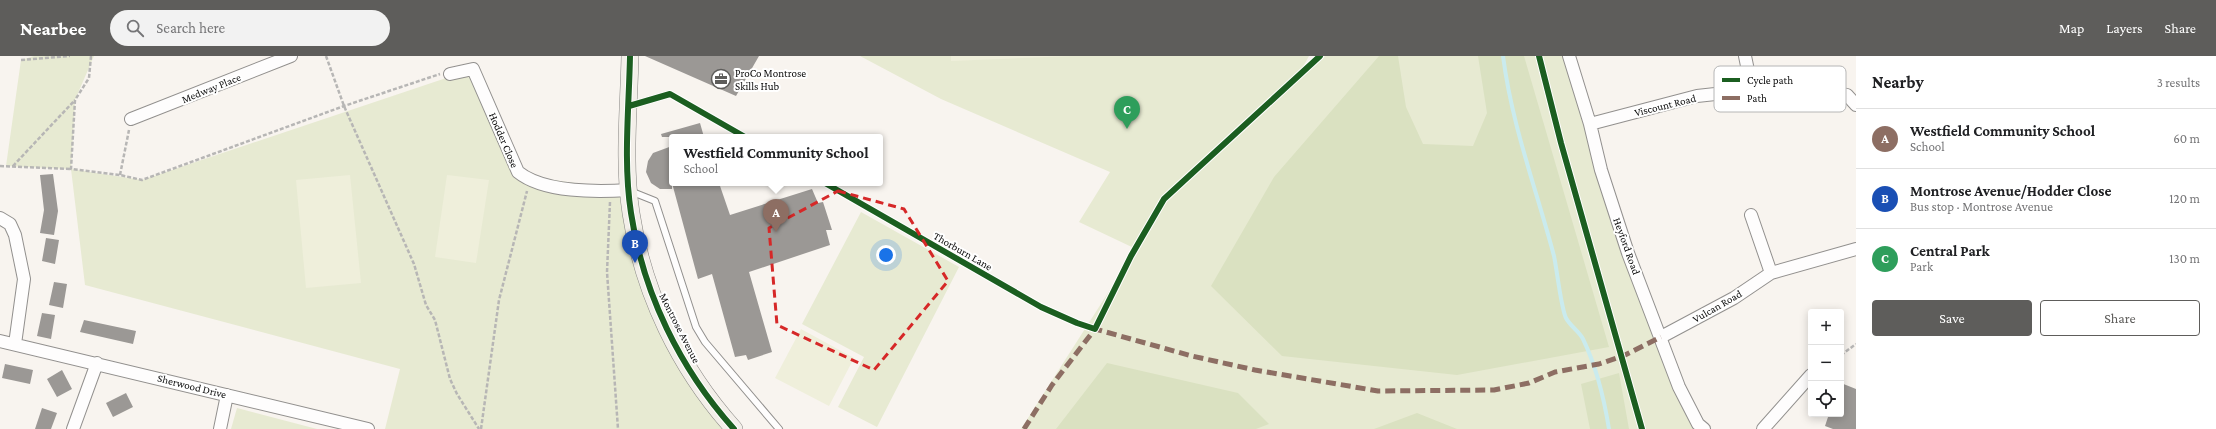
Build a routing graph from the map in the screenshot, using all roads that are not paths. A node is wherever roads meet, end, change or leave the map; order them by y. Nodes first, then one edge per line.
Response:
1 (291, 56) edge
2 (630, 56) edge
3 (1569, 56) edge
4 (1745, 56) edge
5 (1747, 66) edge
6 (450, 74) road end
7 (1714, 94) edge
8 (1846, 95) edge
9 (1856, 105) edge
10 (131, 119) road end
11 (1590, 124) junction
12 (629, 190) junction
13 (1751, 214) dead end
14 (0, 218) edge
15 (1856, 249) edge
16 (1771, 273) junction
17 (1662, 337) junction
18 (0, 341) edge
19 (15, 344) junction
20 (97, 363) junction
21 (1808, 379) edge
22 (227, 395) junction
23 (350, 427) edge
24 (73, 429) edge
25 (220, 429) edge
26 (368, 429) edge
27 (734, 429) edge
28 (779, 429) edge
29 (1704, 429) edge
30 (1763, 429) edge

1 - 10 street, Medway Place
2 - 12 street, Montrose Avenue
3 - 11 street, Heyford Road
4 - 5 street
6 - 12 street, Hodder Close
7 - 11 street, Viscount Road
8 - 9 street, Viscount Road
11 - 17 street, Heyford Road
12 - 27 street, Montrose Avenue
12 - 28 lane
13 - 16 street
14 - 19 street
15 - 16 street, Vulcan Road
16 - 17 street, Vulcan Road
17 - 29 street, Heyford Road
18 - 19 street, Sherwood Drive
19 - 20 street, Sherwood Drive
20 - 22 street, Sherwood Drive
20 - 24 street
21 - 30 street
22 - 23 street, Sherwood Drive
22 - 25 street
23 - 26 street, Sherwood Drive

